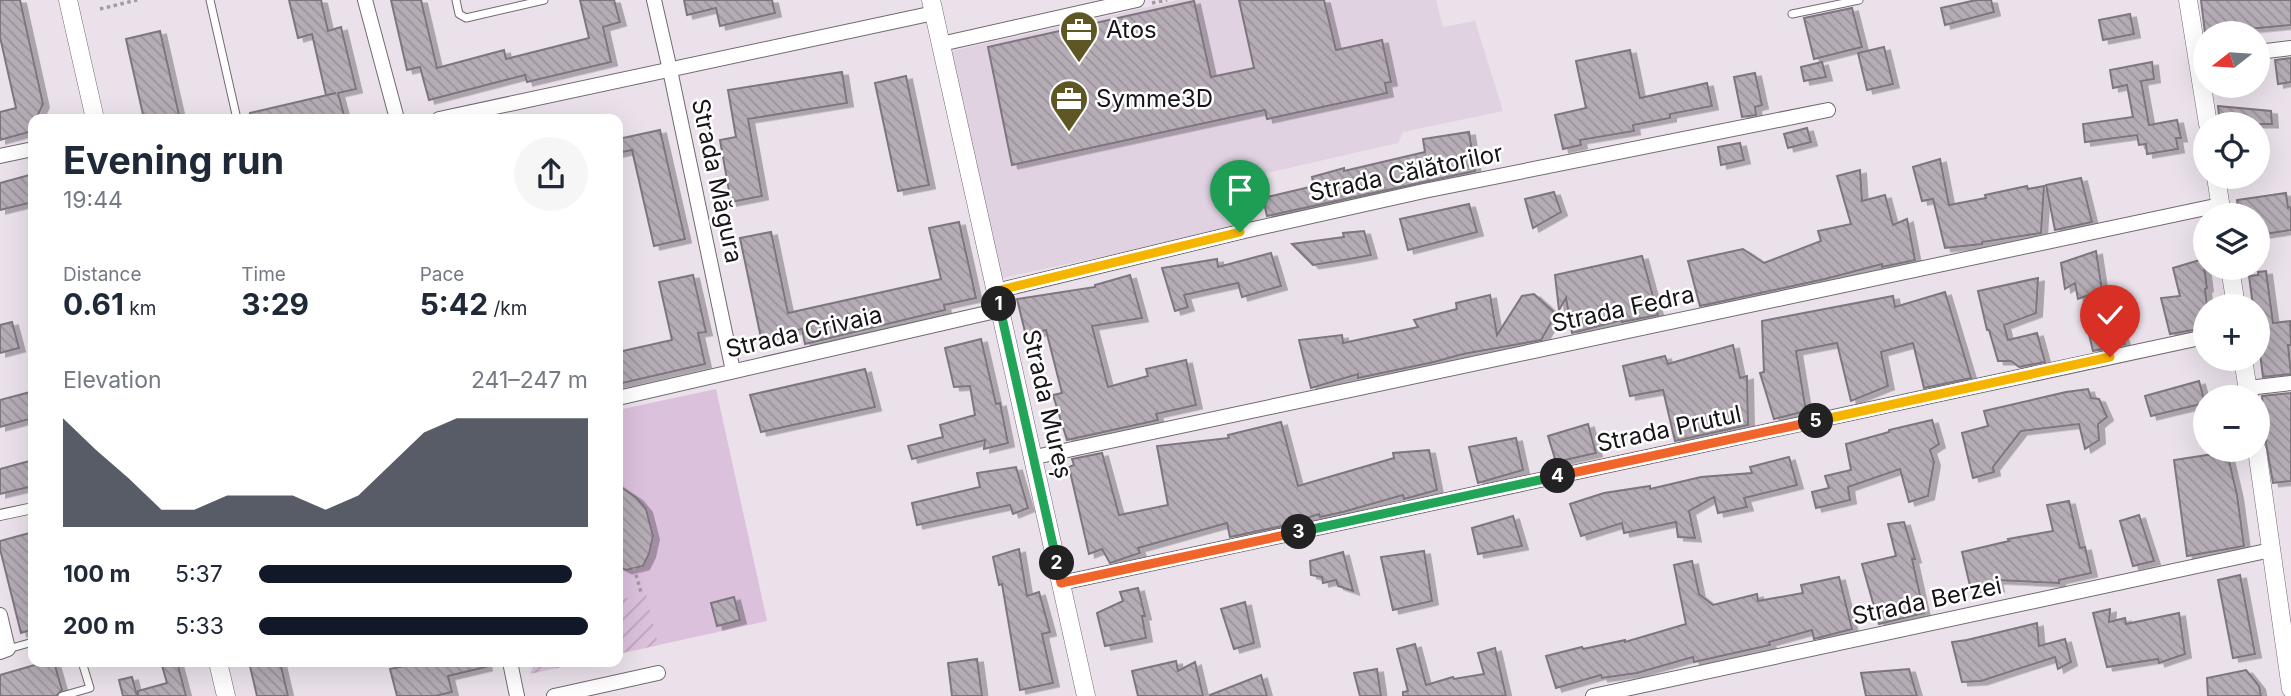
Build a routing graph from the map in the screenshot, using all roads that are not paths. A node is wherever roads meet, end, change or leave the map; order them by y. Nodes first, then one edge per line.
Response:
1 (68, 0) edge
2 (210, 0) edge
3 (365, 0) edge
4 (456, 0) edge
5 (544, 0) edge
6 (654, 0) edge
7 (1137, 0) edge
8 (1859, 0) edge
9 (2188, 0) edge
10 (933, 7) edge
11 (1793, 14) dead end
12 (2193, 22) edge
13 (941, 44) junction
14 (2291, 48) edge
15 (2270, 51) edge
16 (670, 70) junction
17 (1828, 110) dead end
18 (94, 114) edge
19 (236, 114) edge
20 (396, 114) edge
21 (463, 114) edge
22 (28, 150) edge
23 (0, 156) edge
24 (2193, 216) edge
25 (996, 291) junction
26 (1000, 310) junction
27 (2193, 340) edge
28 (733, 371) junction
29 (2291, 383) edge
30 (2270, 388) edge
31 (623, 397) edge
32 (1035, 457) junction
33 (2259, 462) edge
34 (28, 509) edge
35 (0, 515) edge
36 (2271, 550) junction
37 (1061, 583) junction
38 (0, 615) edge
39 (28, 643) edge
40 (4, 650) edge
41 (84, 667) edge
42 (219, 667) edge
43 (511, 667) edge
44 (659, 673) dead end
45 (2291, 689) edge
46 (62, 696) edge
47 (226, 696) edge
48 (517, 696) edge
49 (554, 696) edge
50 (1086, 696) edge
51 (1593, 696) edge

1 - 18 street
2 - 19 lane
3 - 20 street
4 - 5 lane
6 - 16 street, Strada Măgura
7 - 13 street
8 - 11 lane
9 - 12 street
10 - 13 street, Strada Mureș
10 - 16 street
13 - 25 street, Strada Mureș
14 - 15 street
16 - 21 street
16 - 28 street, Strada Măgura
17 - 25 street, Strada Călătorilor
22 - 23 street
24 - 32 street, Strada Fedra
25 - 26 street, Strada Mureș
26 - 28 street, Strada Crivaia
26 - 32 street, Strada Mureș
27 - 37 street, Strada Prutul
28 - 31 street, Strada Crivaia
29 - 30 street
32 - 37 street, Strada Mureș
33 - 36 street
34 - 35 street
36 - 45 street
36 - 51 street, Strada Berzei
37 - 50 street, Strada Mureș
38 - 40 street
39 - 40 lane
41 - 46 lane
42 - 47 street
43 - 48 street
44 - 49 street

